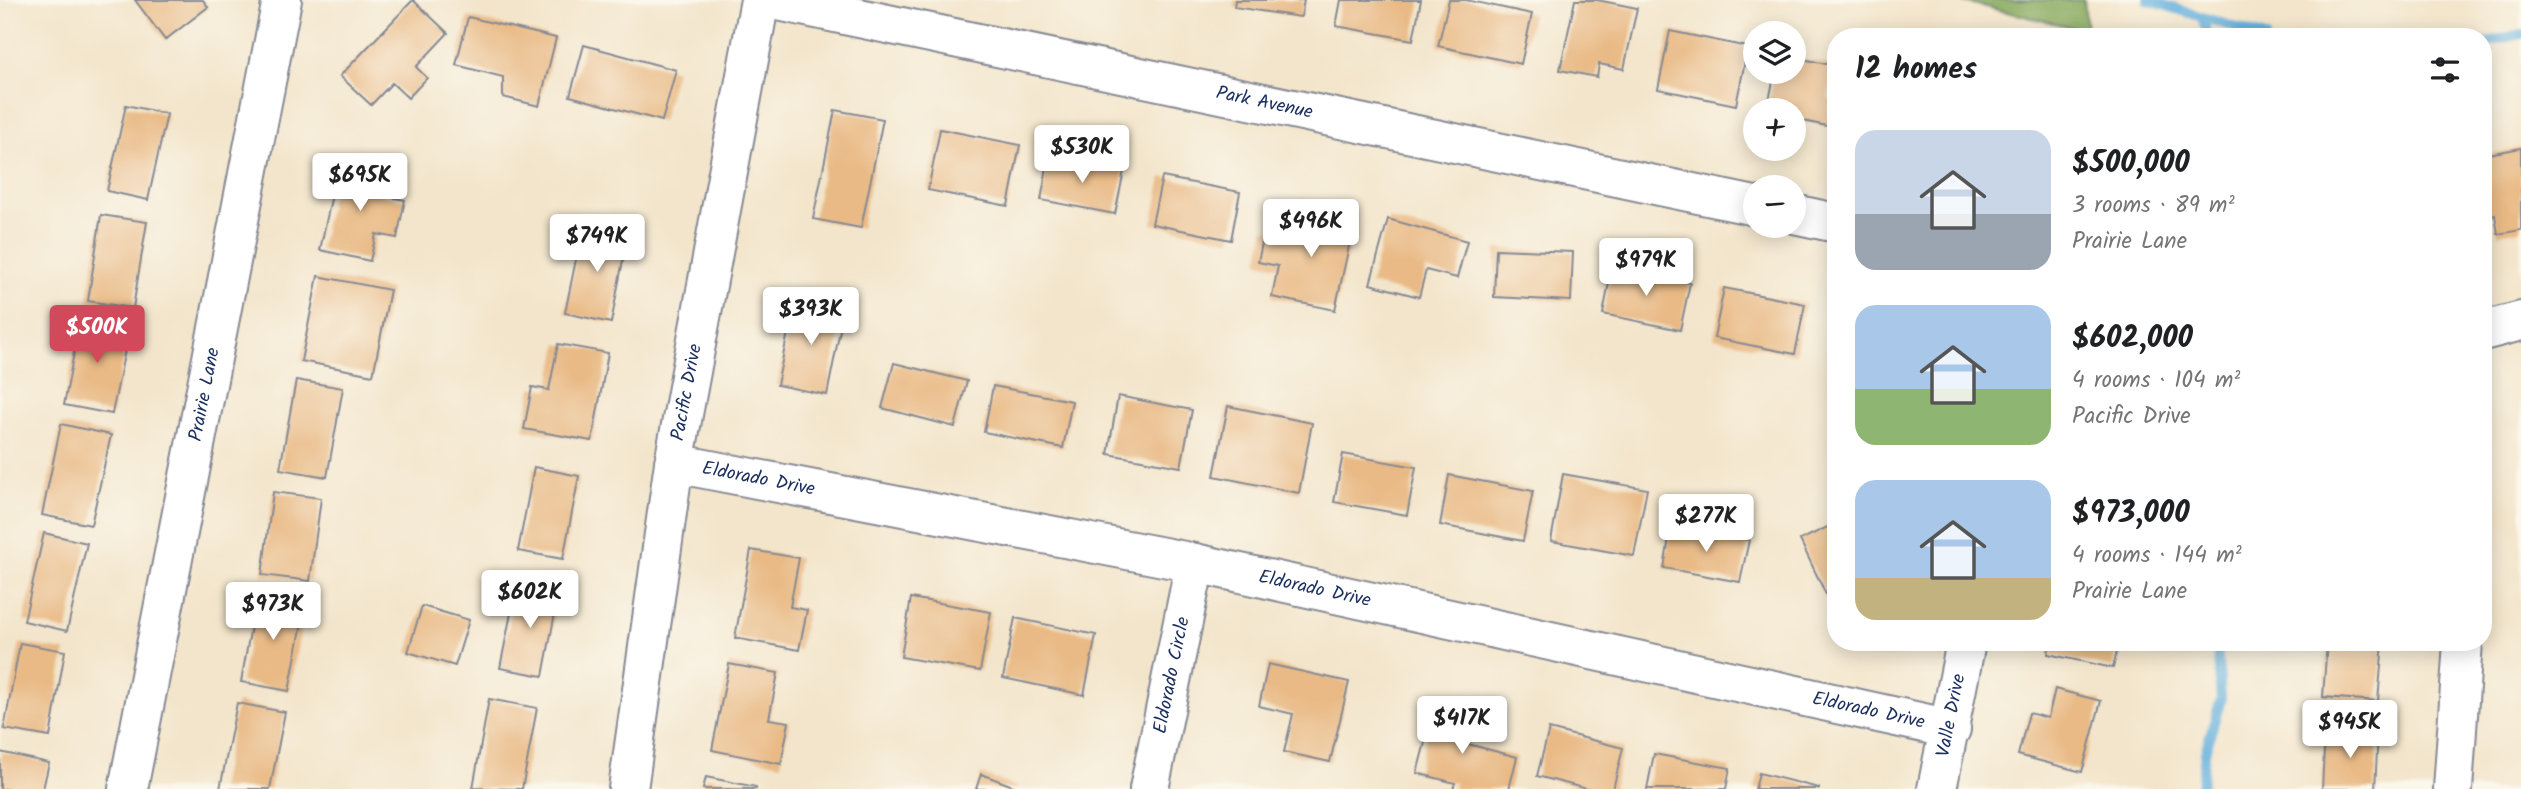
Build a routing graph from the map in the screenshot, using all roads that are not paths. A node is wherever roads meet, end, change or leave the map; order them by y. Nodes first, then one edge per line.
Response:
1 (282, 0) edge
2 (760, 0) edge
3 (773, 0) edge
4 (1743, 203) edge
5 (1806, 217) edge
6 (1827, 221) edge
7 (2521, 321) edge
8 (2492, 329) edge
9 (674, 463) junction
10 (1195, 564) junction
11 (1964, 651) edge
12 (2462, 651) edge
13 (1951, 729) junction
14 (128, 789) edge
15 (628, 789) edge
16 (1149, 789) edge
17 (1937, 789) edge
18 (2453, 789) edge

1 - 14 street, Prairie Lane
2 - 9 street, Pacific Drive
3 - 4 street, Park Avenue
5 - 6 street
7 - 8 street
9 - 10 street, Eldorado Drive
9 - 15 street, Pacific Drive
10 - 13 street, Eldorado Drive
10 - 16 street, Eldorado Circle
11 - 13 street, Valle Drive
12 - 18 street
13 - 17 street, Valle Drive

